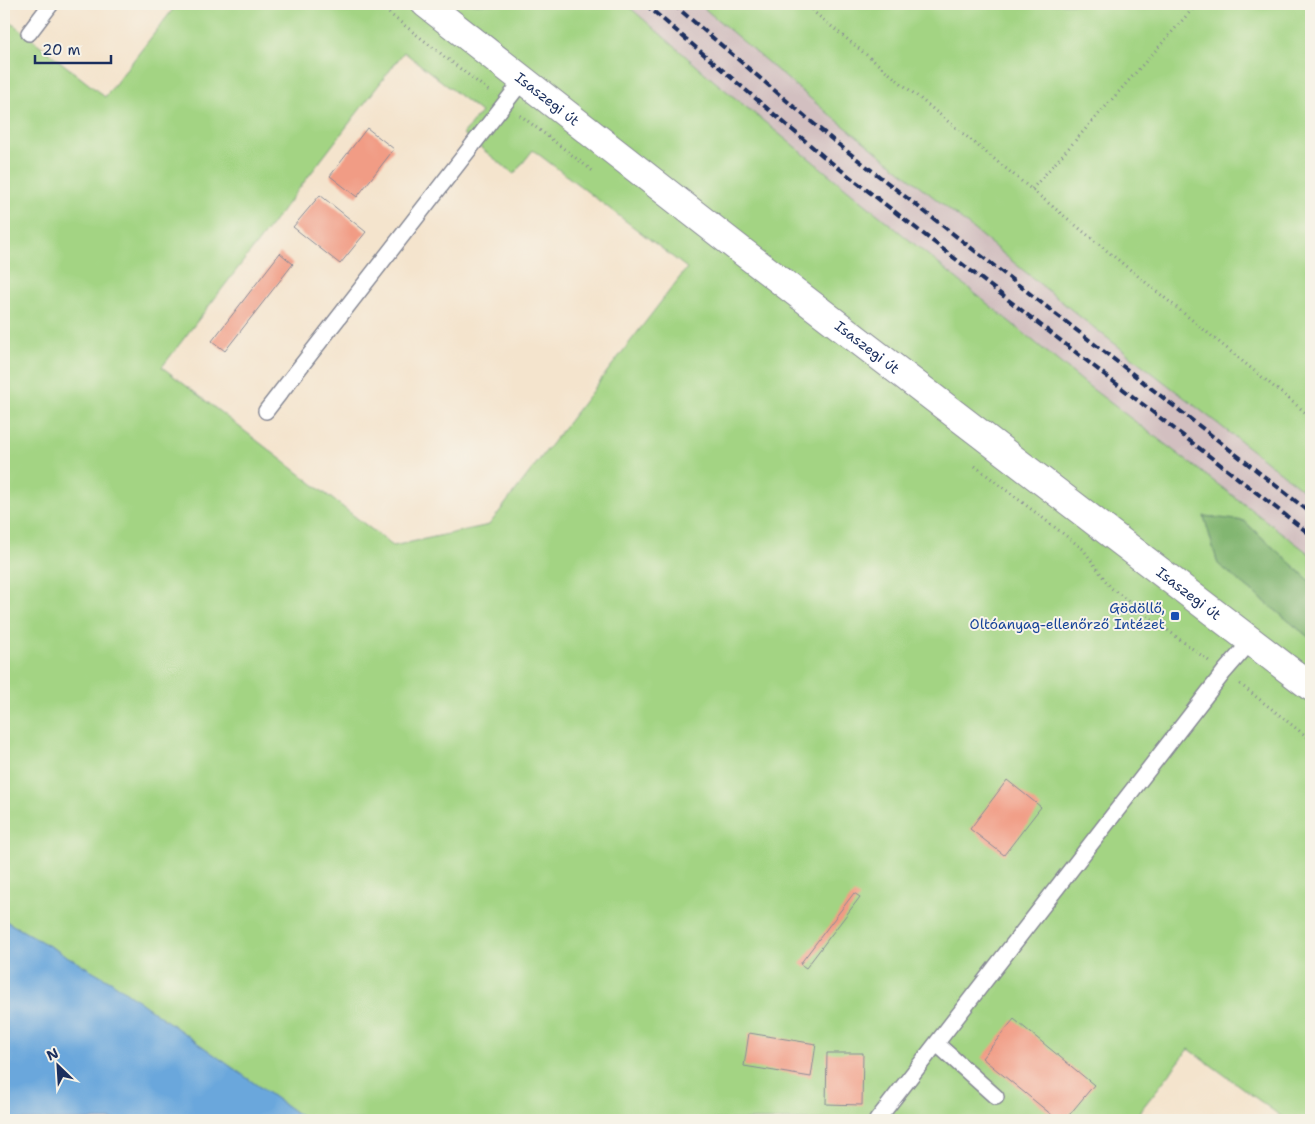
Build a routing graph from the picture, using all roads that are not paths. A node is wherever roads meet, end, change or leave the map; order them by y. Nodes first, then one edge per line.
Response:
1 (51, 4) edge
2 (426, 4) edge
3 (29, 33) dead end
4 (523, 80) junction
5 (266, 411) dead end
6 (1251, 640) junction
7 (1311, 687) edge
8 (936, 1044) junction
9 (996, 1097) dead end
10 (877, 1120) edge

1 - 3 lane
2 - 4 main road, Isaszegi út
4 - 5 lane
4 - 6 main road, Isaszegi út
6 - 7 main road, Isaszegi út
6 - 8 lane
8 - 9 lane
8 - 10 lane

